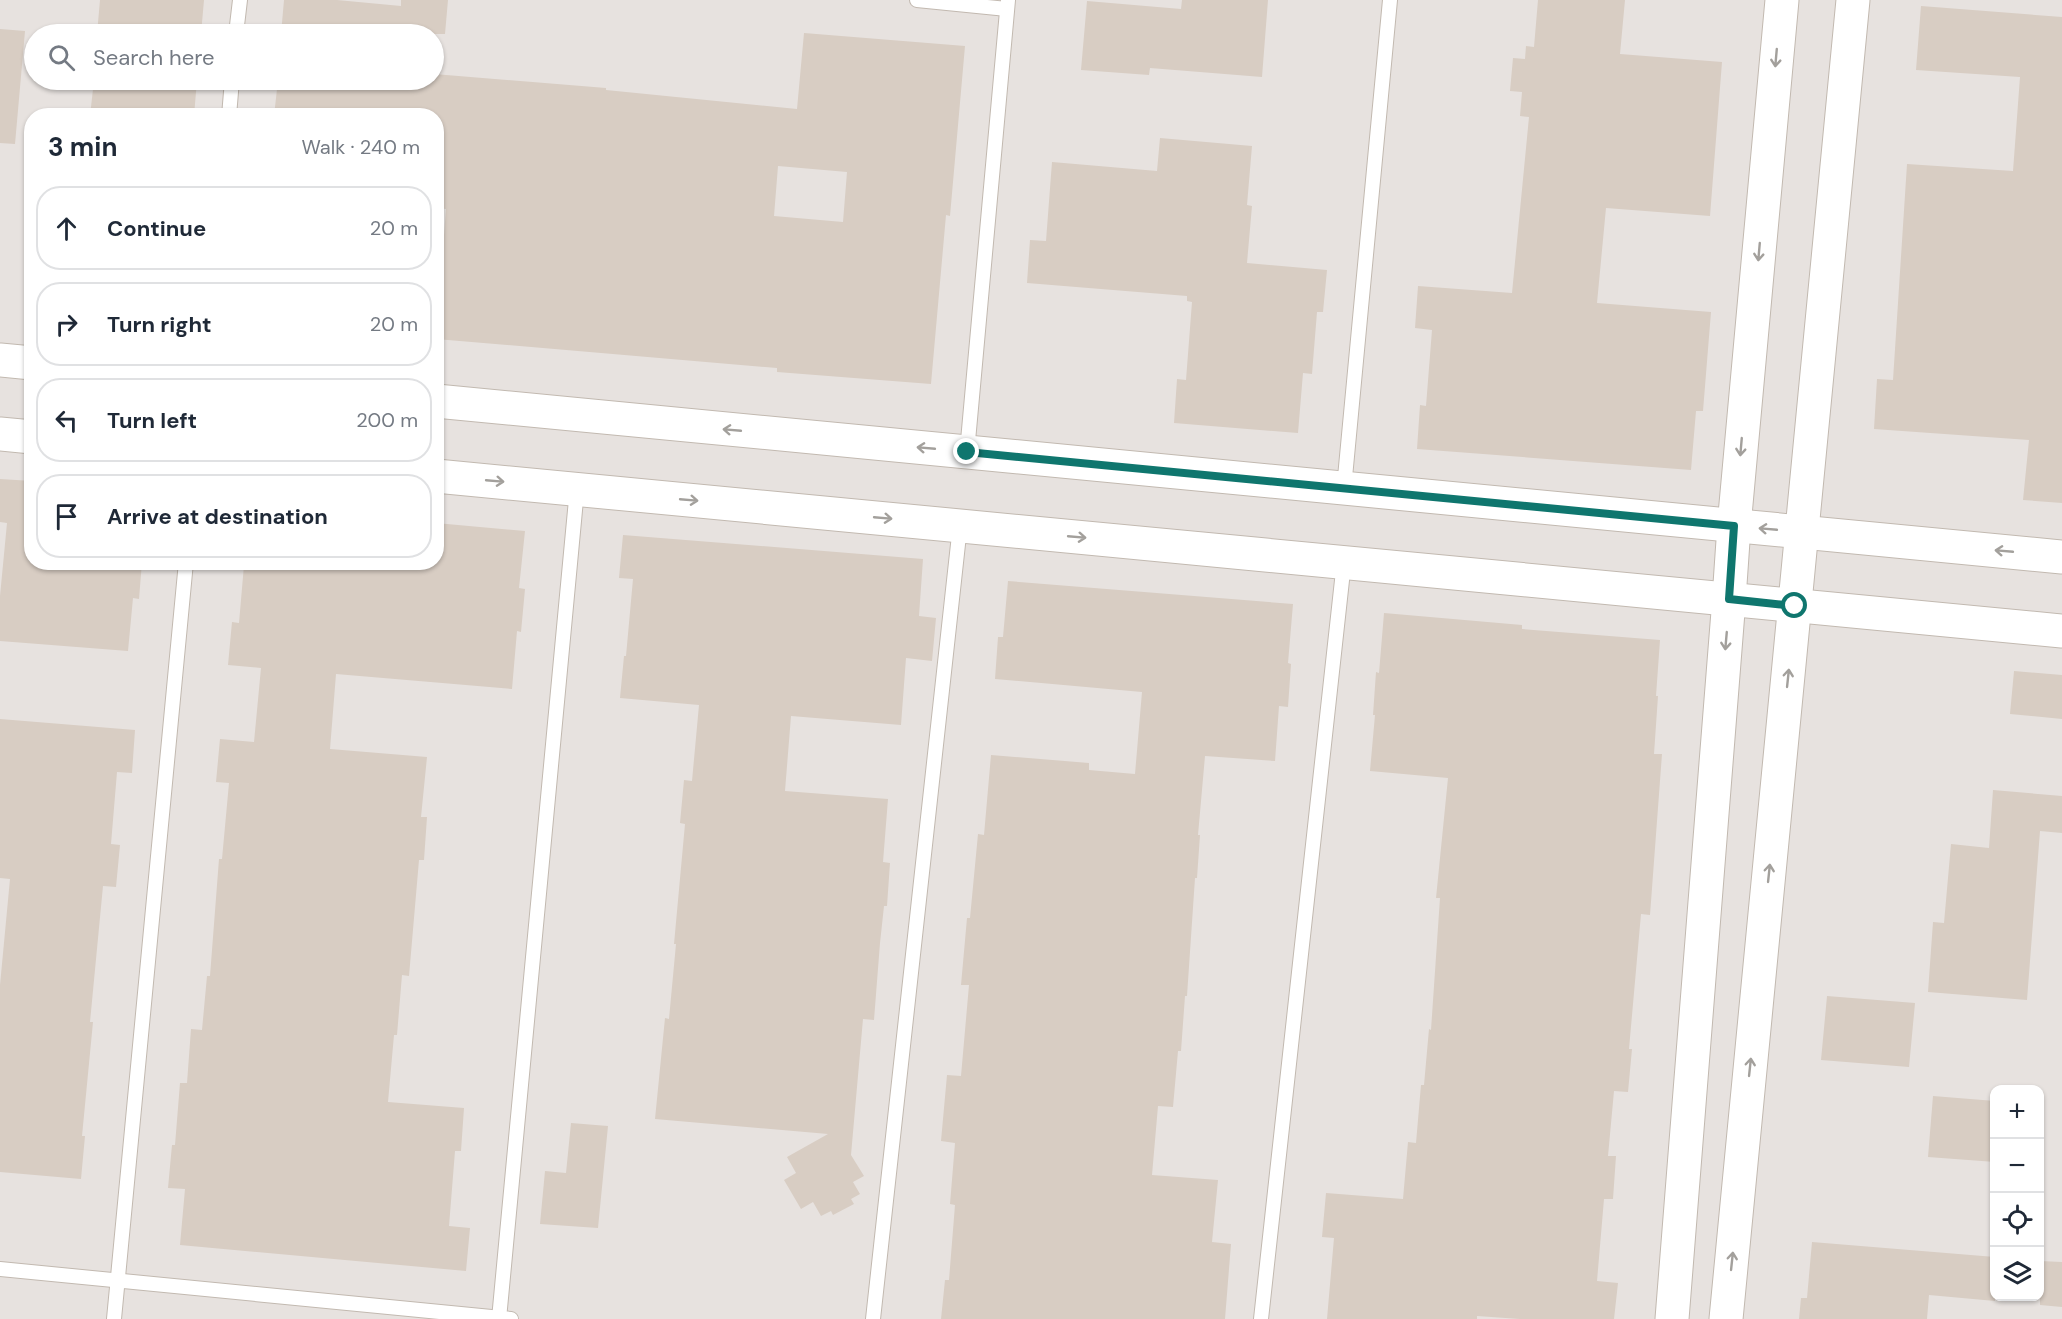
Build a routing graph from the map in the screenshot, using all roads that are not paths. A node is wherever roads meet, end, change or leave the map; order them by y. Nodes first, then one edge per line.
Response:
1 (240, 0) edge
2 (917, 0) edge
3 (1390, 0) edge
4 (1782, 0) edge
5 (1853, 0) edge
6 (1008, 4) edge
7 (237, 24) edge
8 (231, 90) edge
9 (230, 108) edge
10 (0, 360) edge
11 (24, 362) edge
12 (444, 402) edge
13 (0, 434) edge
14 (24, 436) edge
15 (967, 452) junction
16 (444, 477) edge
17 (1344, 488) junction
18 (577, 489) junction
19 (960, 526) junction
20 (1734, 526) junction
21 (1802, 532) junction
22 (2062, 557) edge
23 (1344, 562) junction
24 (185, 570) edge
25 (1729, 599) junction
26 (1795, 606) junction
27 (2062, 631) edge
28 (0, 1269) edge
29 (117, 1279) junction
30 (114, 1319) edge
31 (503, 1319) edge
32 (873, 1319) edge
33 (1261, 1319) edge
34 (1672, 1319) edge
35 (1726, 1319) edge

1 - 7 lane
2 - 6 lane
3 - 17 lane
4 -> 20 street
5 - 21 street
6 - 15 lane
8 - 9 lane
10 - 11 street
15 -> 12 street
13 - 14 street
15 - 17 street
16 -> 18 street
17 - 20 street
18 -> 19 street
18 - 31 lane
19 -> 23 street
19 - 32 lane
21 -> 20 street
20 - 25 street
22 -> 21 street
21 - 26 street
23 - 25 street
23 - 33 lane
24 - 29 lane
25 - 26 street
25 -> 34 street
26 - 27 street
35 -> 26 street
28 - 29 lane
29 - 30 lane
29 - 31 lane

